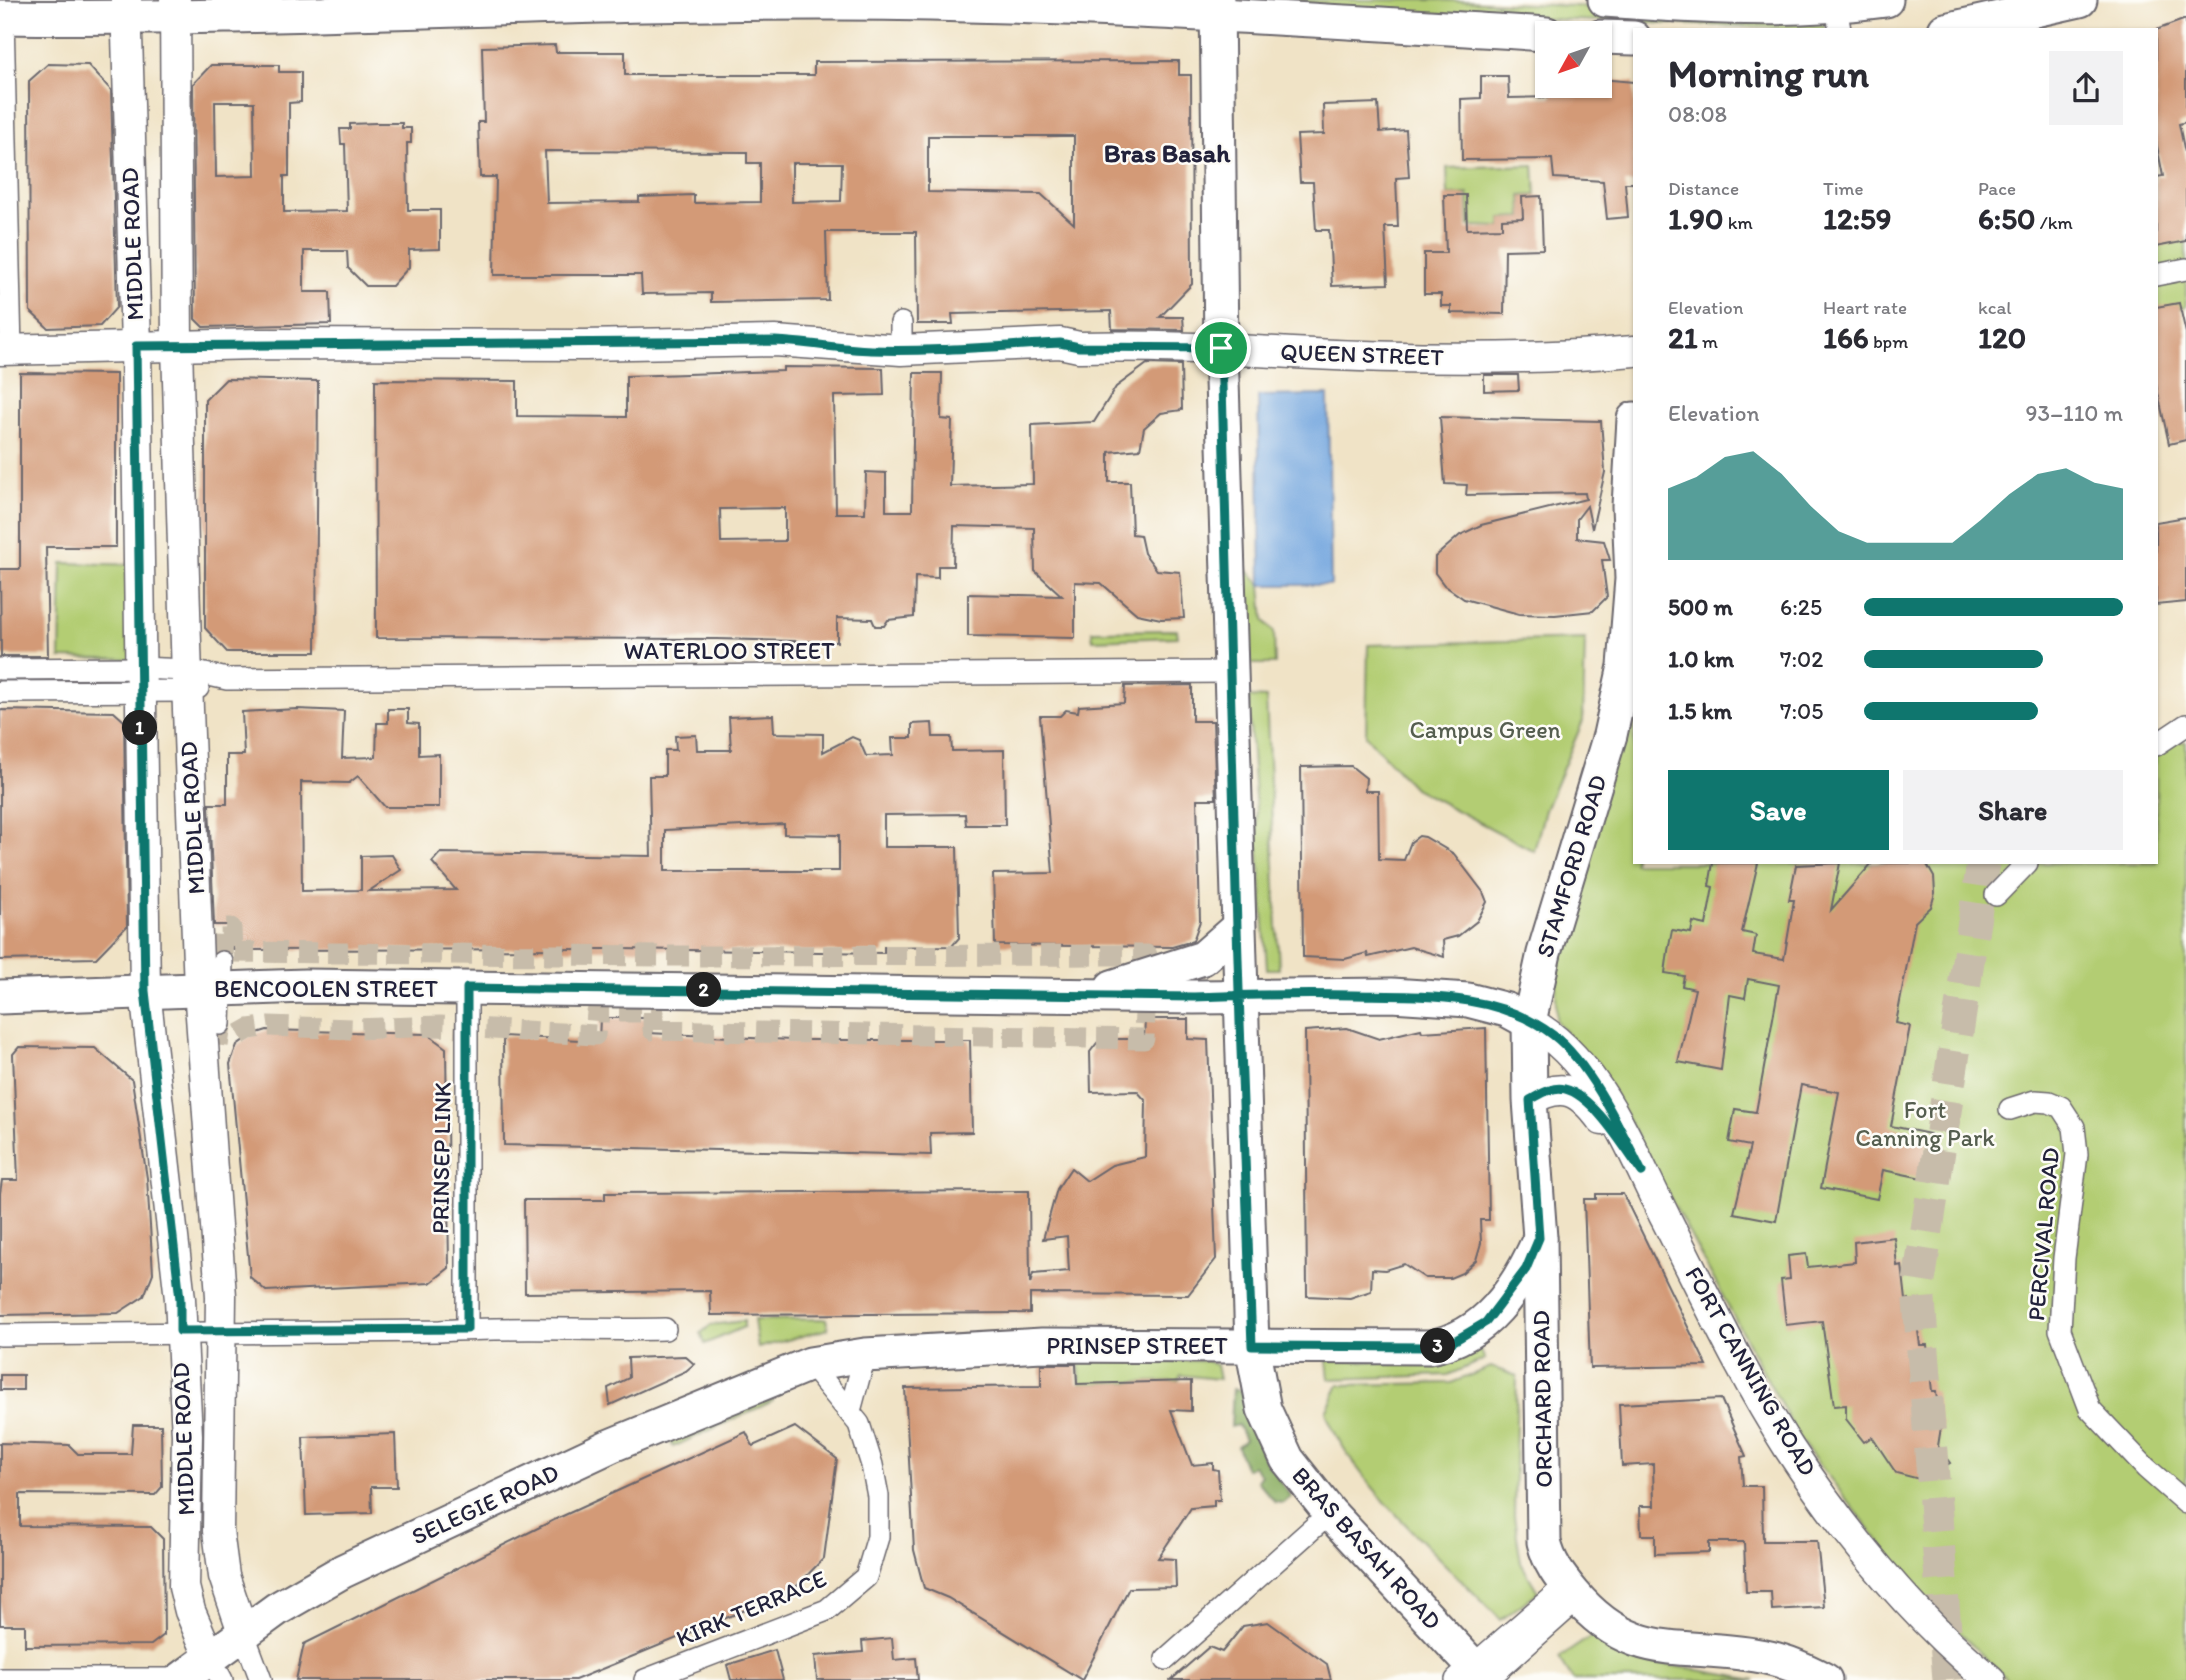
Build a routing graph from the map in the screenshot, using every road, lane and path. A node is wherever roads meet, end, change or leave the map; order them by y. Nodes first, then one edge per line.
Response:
1 (1605, 0) edge
2 (2080, 0) edge
3 (527, 4) edge
4 (1217, 7) edge
5 (175, 8) edge
6 (1878, 8) edge
7 (125, 9) edge
8 (1837, 12) edge
9 (2, 17) edge
10 (1954, 28) edge
11 (1535, 33) edge
12 (1612, 37) edge
13 (1633, 38) edge
14 (2186, 269) edge
15 (2158, 275) edge
16 (136, 346) junction
17 (177, 347) junction
18 (1221, 348) junction
19 (6, 350) edge
20 (1633, 351) edge
21 (1633, 436) edge
22 (0, 669) edge
23 (1230, 672) junction
24 (139, 679) junction
25 (187, 681) junction
26 (0, 692) edge
27 (2186, 725) edge
28 (2158, 744) edge
29 (2026, 864) edge
30 (1996, 895) dead end
31 (1237, 928) junction
32 (214, 980) junction
33 (467, 988) junction
34 (145, 991) junction
35 (1093, 995) junction
36 (1239, 996) junction
37 (0, 997) edge
38 (1529, 1022) junction
39 (220, 1024) dead end
40 (1530, 1100) junction
41 (2010, 1109) dead end
42 (1642, 1172) junction
43 (1539, 1238) junction
44 (467, 1329) junction
45 (665, 1329) dead end
46 (180, 1331) junction
47 (221, 1331) junction
48 (0, 1335) edge
49 (1252, 1346) junction
50 (865, 1355) junction
51 (810, 1364) junction
52 (850, 1411) junction
53 (2186, 1503) edge
54 (1330, 1513) junction
55 (1572, 1592) junction
56 (243, 1632) junction
57 (1166, 1659) dead end
58 (216, 1669) edge
59 (1475, 1676) edge
60 (0, 1679) edge
61 (181, 1679) edge
62 (261, 1680) edge
63 (645, 1680) edge
64 (1825, 1680) edge
65 (1990, 1680) edge

1 - 8 main road
2 - 10 main road
3 - 4 main road
3 - 5 main road
4 - 11 main road
4 - 18 main road, BRAS BASAH ROAD
5 - 7 main road
5 - 17 main road, MIDDLE ROAD
6 - 8 main road
7 - 9 main road
7 - 16 main road, MIDDLE ROAD
9 - 19 street
12 - 13 main road
14 - 15 street
16 - 17 main road, QUEEN STREET
16 - 19 main road, QUEEN STREET
16 - 24 main road, MIDDLE ROAD
17 - 18 main road, QUEEN STREET
17 - 25 main road, MIDDLE ROAD
18 - 20 main road, QUEEN STREET
18 - 23 main road, BRAS BASAH ROAD
21 - 38 main road, STAMFORD ROAD
22 - 24 street, WATERLOO STREET
23 - 25 street, WATERLOO STREET
23 - 31 main road, BRAS BASAH ROAD
24 - 25 street, WATERLOO STREET
24 - 26 street, WATERLOO STREET
24 - 34 main road, MIDDLE ROAD
25 - 32 main road, MIDDLE ROAD
27 - 28 street
29 - 30 street
31 - 35 main road
31 - 36 main road, BRAS BASAH ROAD
32 - 33 main road, BENCOOLEN STREET
32 - 34 main road, BENCOOLEN STREET
32 - 39 street
32 - 47 main road, MIDDLE ROAD
33 - 35 main road, BENCOOLEN STREET
33 - 44 street, PRINSEP LINK
34 - 37 main road, BENCOOLEN STREET
34 - 46 main road, MIDDLE ROAD
35 - 36 main road, BENCOOLEN STREET
36 - 38 main road, BENCOOLEN STREET
36 - 49 main road, BRAS BASAH ROAD
38 - 40 main road, ORCHARD ROAD
38 - 42 main road, FORT CANNING ROAD
40 - 42 main road, FORT CANNING ROAD
40 - 43 main road, ORCHARD ROAD
41 - 53 street, PERCIVAL ROAD
42 - 65 main road, FORT CANNING ROAD
43 - 49 main road, PRINSEP STREET
43 - 55 main road, ORCHARD ROAD
44 - 45 street
44 - 47 street
46 - 47 street
46 - 48 street
46 - 58 main road, MIDDLE ROAD
47 - 56 main road, MIDDLE ROAD
49 - 50 main road, PRINSEP STREET
49 - 54 main road, BRAS BASAH ROAD
50 - 51 main road, PRINSEP STREET
50 - 52 street
51 - 52 street, KIRK TERRACE
51 - 56 main road, SELEGIE ROAD
52 - 63 street, KIRK TERRACE
54 - 57 street
54 - 59 main road, BRAS BASAH ROAD
55 - 59 street
55 - 64 main road, ORCHARD ROAD
56 - 58 main road, SELEGIE ROAD
56 - 62 street
58 - 61 main road, SELEGIE ROAD
60 - 61 street

